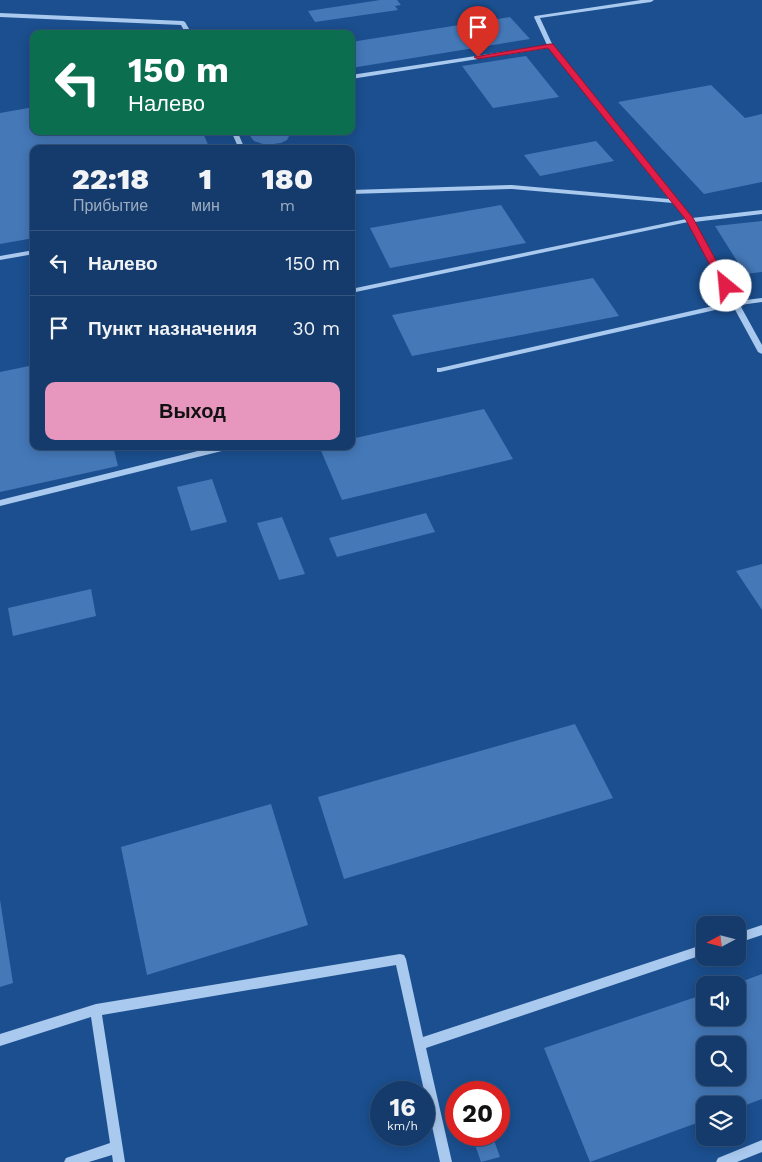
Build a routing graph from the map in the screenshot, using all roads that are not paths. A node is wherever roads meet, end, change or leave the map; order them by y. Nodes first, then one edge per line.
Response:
1 (651, 0) edge
2 (0, 15) edge
3 (187, 30) edge
4 (550, 46) junction
5 (355, 76) edge
6 (355, 192) edge
7 (674, 201) junction
8 (762, 212) edge
9 (690, 220) junction
10 (30, 253) edge
11 (0, 258) edge
12 (355, 290) edge
13 (762, 300) edge
14 (734, 303) junction
15 (762, 352) edge
16 (440, 370) dead end
17 (214, 450) edge
18 (0, 503) edge
19 (762, 930) edge
20 (746, 935) edge
21 (696, 952) edge
22 (96, 1010) junction
23 (0, 1040) edge
24 (419, 1044) junction
25 (762, 1146) edge
26 (116, 1147) junction
27 (70, 1162) edge
28 (118, 1162) edge
29 (446, 1162) edge
30 (722, 1162) edge

1 - 4 lane
2 - 3 lane
4 - 5 lane
4 - 7 lane
6 - 7 lane
7 - 9 lane
8 - 9 lane
9 - 12 lane
9 - 14 lane
10 - 11 lane
13 - 14 lane
14 - 15 lane
14 - 16 lane
17 - 18 lane
19 - 20 lane
21 - 24 lane
22 - 23 lane
22 - 24 lane
22 - 26 lane
24 - 29 lane
25 - 30 lane
26 - 27 lane
26 - 28 lane

